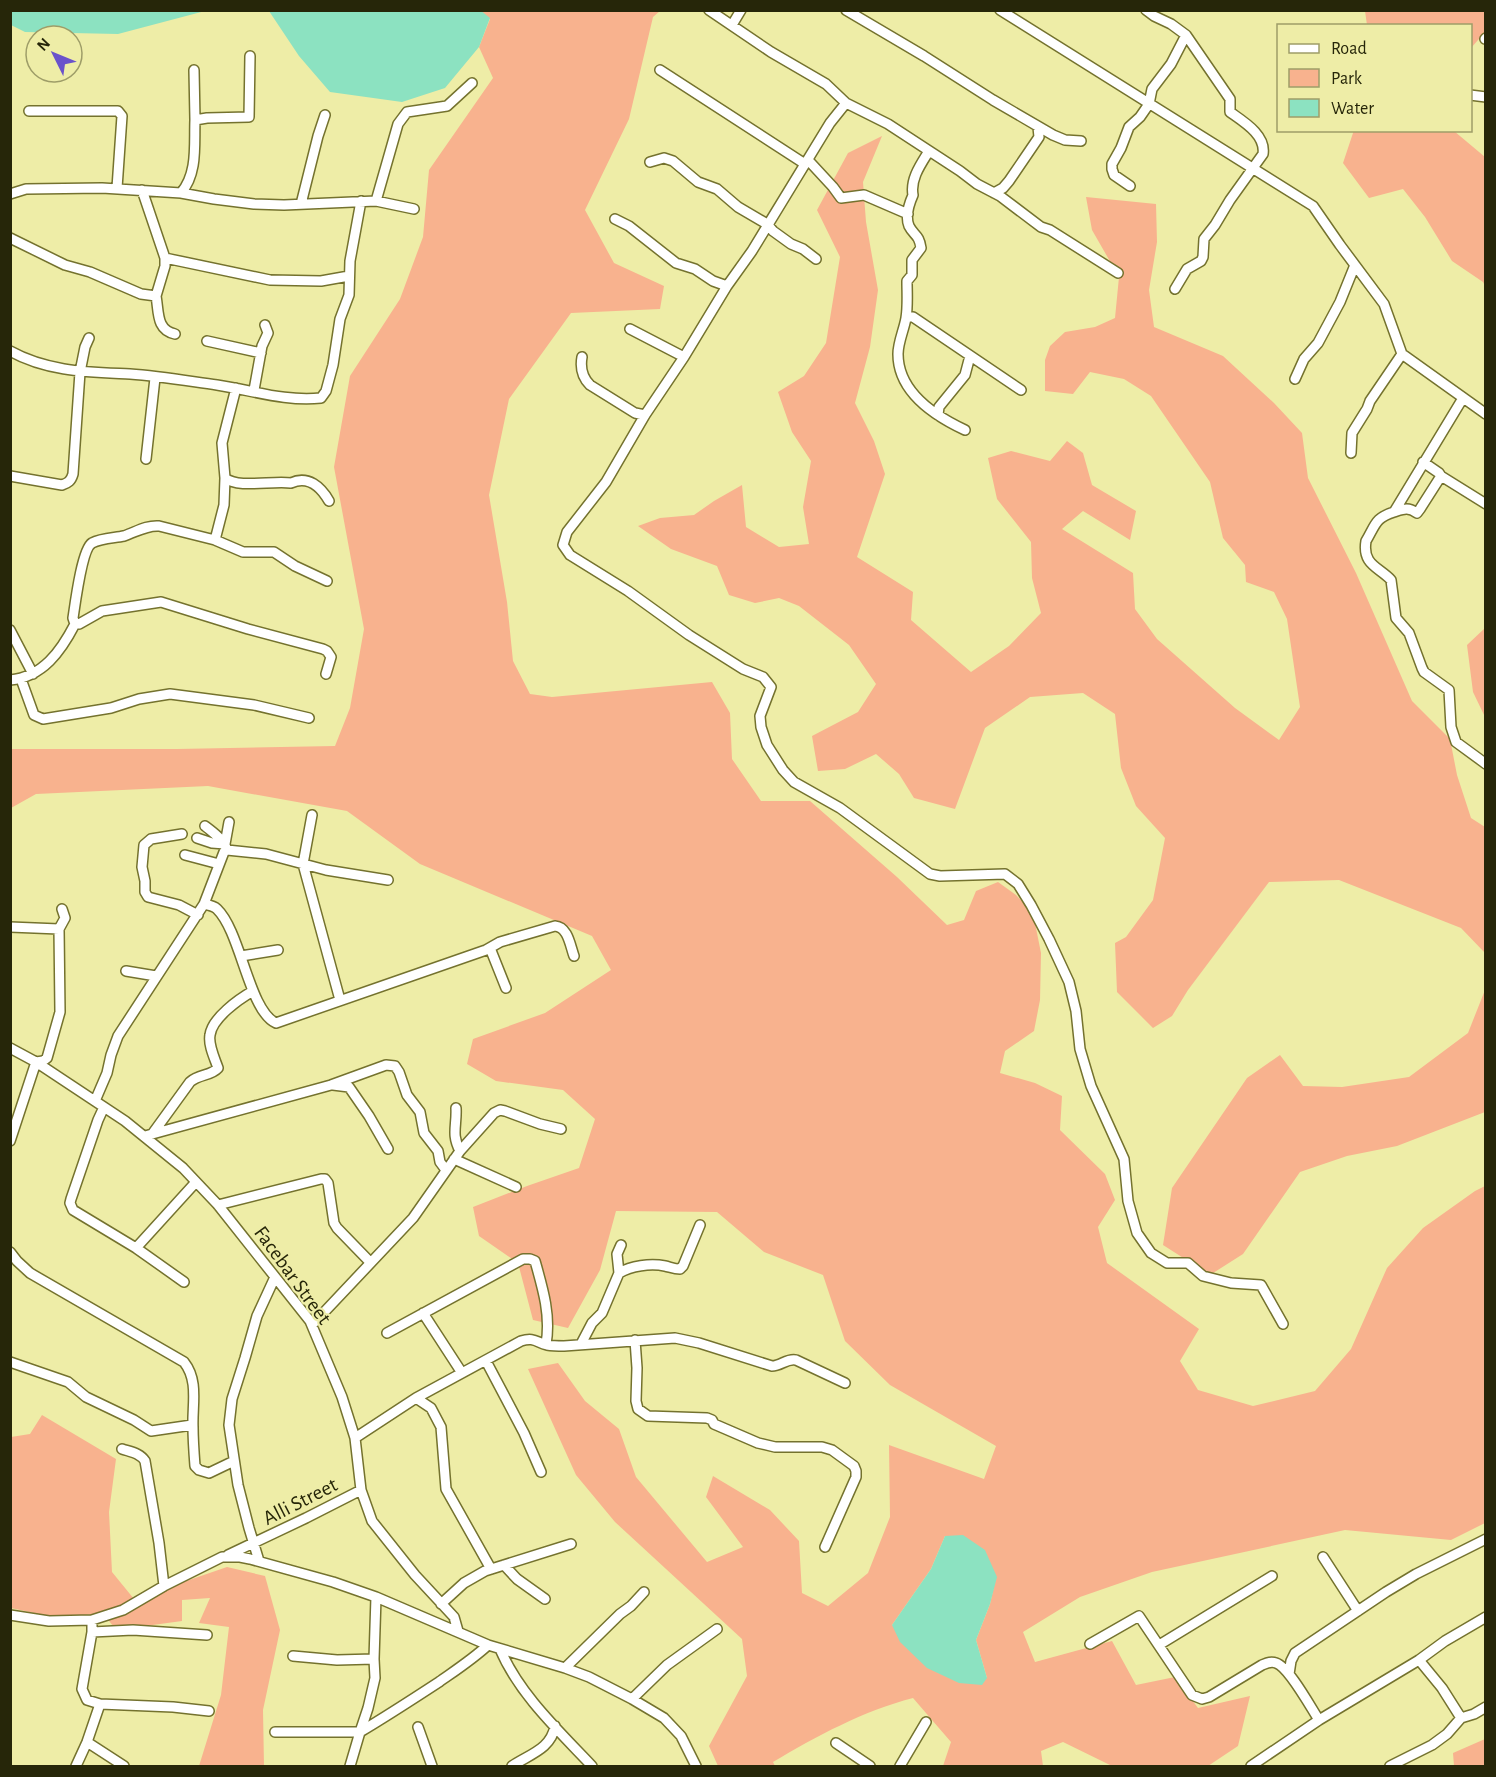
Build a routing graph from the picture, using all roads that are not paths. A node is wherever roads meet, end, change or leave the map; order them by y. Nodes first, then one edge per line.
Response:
1 (709, 10) edge
2 (741, 10) edge
3 (846, 10) edge
4 (1000, 10) edge
5 (1146, 10) edge
6 (732, 25) junction
7 (1186, 35) junction
8 (250, 56) dead end
9 (194, 70) dead end
10 (660, 70) dead end
11 (472, 83) dead end
12 (846, 103) junction
13 (1149, 104) junction
14 (29, 111) dead end
15 (325, 115) dead end
16 (195, 120) junction
17 (1038, 127) junction
18 (1053, 135) junction
19 (1038, 138) junction
20 (1081, 141) dead end
21 (928, 150) junction
22 (650, 162) dead end
23 (807, 162) junction
24 (1252, 168) junction
25 (1130, 186) dead end
26 (117, 189) junction
27 (142, 190) junction
28 (180, 192) junction
29 (994, 193) junction
30 (10, 194) edge
31 (361, 201) junction
32 (376, 201) junction
33 (301, 204) junction
34 (414, 209) dead end
35 (908, 214) junction
36 (615, 219) dead end
37 (767, 224) junction
38 (10, 238) edge
39 (165, 258) junction
40 (816, 259) dead end
41 (1355, 265) junction
42 (1118, 273) dead end
43 (349, 276) junction
44 (727, 286) junction
45 (1174, 289) dead end
46 (156, 296) junction
47 (907, 317) junction
48 (265, 325) dead end
49 (630, 329) dead end
50 (175, 334) dead end
51 (89, 338) dead end
52 (207, 341) dead end
53 (10, 351) edge
54 (261, 353) junction
55 (1402, 354) junction
56 (970, 356) junction
57 (582, 357) dead end
58 (684, 357) junction
59 (80, 372) junction
60 (155, 378) junction
61 (1295, 379) dead end
62 (236, 388) junction
63 (254, 390) junction
64 (1021, 390) dead end
65 (1463, 398) junction
66 (1485, 414) edge
67 (645, 415) junction
68 (938, 415) junction
69 (965, 430) dead end
70 (1351, 453) dead end
71 (146, 459) dead end
72 (1423, 462) junction
73 (10, 476) edge
74 (1441, 476) junction
75 (227, 482) junction
76 (329, 501) dead end
77 (1485, 504) edge
78 (1394, 512) junction
79 (214, 540) junction
80 (327, 581) dead end
81 (75, 624) junction
82 (10, 630) edge
83 (33, 674) junction
84 (326, 674) dead end
85 (21, 679) junction
86 (10, 680) edge
87 (309, 718) dead end
88 (1485, 764) edge
89 (312, 815) dead end
90 (229, 822) dead end
91 (205, 826) dead end
92 (182, 834) dead end
93 (197, 838) dead end
94 (226, 847) junction
95 (185, 855) dead end
96 (219, 864) junction
97 (303, 864) junction
98 (388, 879) dead end
99 (204, 904) junction
100 (62, 909) dead end
101 (198, 915) junction
102 (10, 927) edge
103 (59, 929) junction
104 (490, 948) junction
105 (278, 950) dead end
106 (241, 956) junction
107 (574, 956) dead end
108 (126, 971) dead end
109 (156, 976) junction
110 (506, 988) dead end
111 (253, 991) junction
112 (340, 1000) junction
113 (10, 1048) edge
114 (36, 1062) junction
115 (331, 1085) junction
116 (95, 1101) junction
117 (104, 1107) junction
118 (456, 1108) dead end
119 (561, 1130) dead end
120 (149, 1134) junction
121 (10, 1141) edge
122 (388, 1149) dead end
123 (457, 1155) junction
124 (446, 1170) junction
125 (196, 1182) junction
126 (516, 1187) dead end
127 (218, 1205) junction
128 (700, 1225) dead end
129 (621, 1245) dead end
130 (136, 1248) junction
131 (10, 1252) edge
132 (370, 1262) junction
133 (619, 1273) junction
134 (275, 1277) junction
135 (184, 1282) dead end
136 (423, 1312) junction
137 (1283, 1324) dead end
138 (312, 1325) junction
139 (387, 1333) dead end
140 (635, 1340) junction
141 (546, 1344) junction
142 (581, 1344) junction
143 (486, 1361) junction
144 (10, 1362) edge
145 (462, 1373) junction
146 (845, 1383) dead end
147 (416, 1398) junction
148 (192, 1425) junction
149 (355, 1438) junction
150 (122, 1449) dead end
151 (234, 1461) junction
152 (541, 1472) dead end
153 (361, 1490) junction
154 (1485, 1539) edge
155 (254, 1544) junction
156 (572, 1544) dead end
157 (825, 1546) dead end
158 (222, 1557) junction
159 (1323, 1557) dead end
160 (259, 1561) junction
161 (504, 1565) junction
162 (490, 1569) junction
163 (1272, 1576) dead end
164 (164, 1586) junction
165 (644, 1592) dead end
166 (376, 1597) junction
167 (545, 1599) dead end
168 (441, 1604) junction
169 (1358, 1611) junction
170 (10, 1615) edge
171 (1485, 1617) edge
172 (92, 1620) junction
173 (717, 1629) dead end
174 (458, 1631) junction
175 (92, 1632) junction
176 (207, 1635) dead end
177 (1090, 1644) dead end
178 (488, 1645) junction
179 (1160, 1645) junction
180 (500, 1649) junction
181 (293, 1656) dead end
182 (374, 1659) junction
183 (1419, 1660) junction
184 (565, 1668) junction
185 (1289, 1674) junction
186 (632, 1699) junction
187 (100, 1704) junction
188 (1485, 1707) edge
189 (209, 1711) dead end
190 (1461, 1718) junction
191 (1319, 1720) junction
192 (926, 1722) dead end
193 (555, 1726) junction
194 (418, 1727) dead end
195 (275, 1732) dead end
196 (360, 1732) junction
197 (87, 1743) junction
198 (836, 1743) dead end
199 (1266, 1757) junction
200 (76, 1767) edge
201 (124, 1767) edge
202 (350, 1767) edge
203 (432, 1767) edge
204 (512, 1767) edge
205 (592, 1767) edge
206 (696, 1767) edge
207 (870, 1767) edge
208 (900, 1767) edge
209 (1251, 1767) edge
210 (1273, 1767) edge
211 (1390, 1767) edge

1 - 6 street
2 - 6 street
3 - 17 street
4 - 13 street
5 - 7 street
6 - 12 street
7 - 13 street
7 - 24 street
8 - 16 street
9 - 16 street
10 - 23 street
11 - 32 street
12 - 21 street
12 - 23 street
13 - 24 street
13 - 25 street
14 - 26 street
15 - 33 street
16 - 28 street
17 - 18 street
17 - 19 street
18 - 19 street
18 - 20 street
19 - 29 street
21 - 29 street
21 - 35 street
22 - 37 street
23 - 35 street
23 - 37 street
24 - 41 street
24 - 45 street
26 - 27 street
26 - 30 street
27 - 28 street
27 - 39 street
28 - 33 street
29 - 42 street
31 - 32 street
31 - 33 street
31 - 43 street
32 - 34 street
35 - 47 street
36 - 44 street
37 - 40 street
37 - 44 street
38 - 46 street
39 - 43 street
39 - 46 street
41 - 55 street
41 - 61 street
43 - 63 street
44 - 58 street
46 - 50 street
47 - 56 street
47 - 68 street
48 - 54 street
49 - 58 street
51 - 59 street
52 - 54 street
53 - 59 street
54 - 63 street
55 - 65 street
55 - 70 street
56 - 64 street
56 - 68 street
57 - 67 street
58 - 67 street
59 - 60 street
59 - 73 street
60 - 62 street
60 - 71 street
62 - 63 street
62 - 75 street
65 - 66 street
65 - 72 street
67 - 137 street
68 - 69 street
72 - 74 street
72 - 78 street
74 - 77 street
74 - 78 street
75 - 76 street
75 - 79 street
78 - 88 street
79 - 80 street
79 - 81 street
81 - 83 street
81 - 84 street
82 - 83 street
83 - 85 street
85 - 86 street
85 - 87 street
89 - 97 street
90 - 94 street
91 - 94 street
92 - 101 street
93 - 94 street
94 - 96 street
94 - 97 street
95 - 96 street
96 - 99 street
97 - 98 street
97 - 112 street
99 - 101 street
99 - 106 street
100 - 103 street
101 - 109 street
102 - 103 street
103 - 114 street
104 - 107 street
104 - 110 street
104 - 112 street
105 - 106 street
106 - 111 street
108 - 109 street
109 - 116 street
111 - 112 street
111 - 120 street
113 - 114 street, Facebar Street
114 - 116 street, Facebar Street
114 - 121 street
115 - 120 street
115 - 122 street
115 - 124 street
116 - 117 street, Facebar Street
117 - 120 street, Facebar Street
117 - 130 street
118 - 123 street
119 - 123 street
120 - 125 street, Facebar Street
123 - 124 street
123 - 126 street
124 - 132 street
125 - 127 street, Facebar Street
125 - 130 street
127 - 132 street
127 - 134 street, Facebar Street
128 - 133 street
129 - 133 street
130 - 135 street
131 - 148 street
132 - 138 street
133 - 142 street
134 - 138 street, Facebar Street
134 - 151 street
136 - 139 street
136 - 141 street
136 - 145 street
138 - 149 street, Facebar Street
140 - 142 street
140 - 146 street
140 - 157 street
141 - 142 street
141 - 143 street
143 - 145 street
143 - 152 street
144 - 148 street
145 - 147 street
147 - 149 street
147 - 162 street
148 - 151 street
149 - 153 street, Facebar Street
150 - 164 street
151 - 155 street
153 - 155 street, Alli Street
153 - 168 street, Facebar Street
154 - 169 street
155 - 158 street, Alli Street
155 - 160 street
156 - 161 street
158 - 160 street
158 - 164 street, Alli Street
159 - 169 street
160 - 166 street
161 - 162 street
161 - 167 street
162 - 168 street
163 - 179 street
164 - 172 street, Alli Street
165 - 184 street
166 - 174 street
166 - 182 street
168 - 174 street, Facebar Street
169 - 185 street
170 - 172 street, Alli Street
171 - 183 street
172 - 175 street
173 - 186 street
174 - 178 street
175 - 176 street
175 - 187 street
177 - 179 street
178 - 180 street
178 - 196 street
179 - 185 street
180 - 184 street
180 - 193 street
181 - 182 street
182 - 196 street
183 - 190 street
183 - 191 street
184 - 186 street
185 - 191 street
186 - 206 street
187 - 189 street
187 - 197 street
188 - 190 street
190 - 211 street
191 - 199 street
192 - 208 street
193 - 204 street
193 - 205 street
194 - 203 street
195 - 196 street
196 - 202 street
197 - 200 street
197 - 201 street
198 - 207 street
199 - 209 street
199 - 210 street

